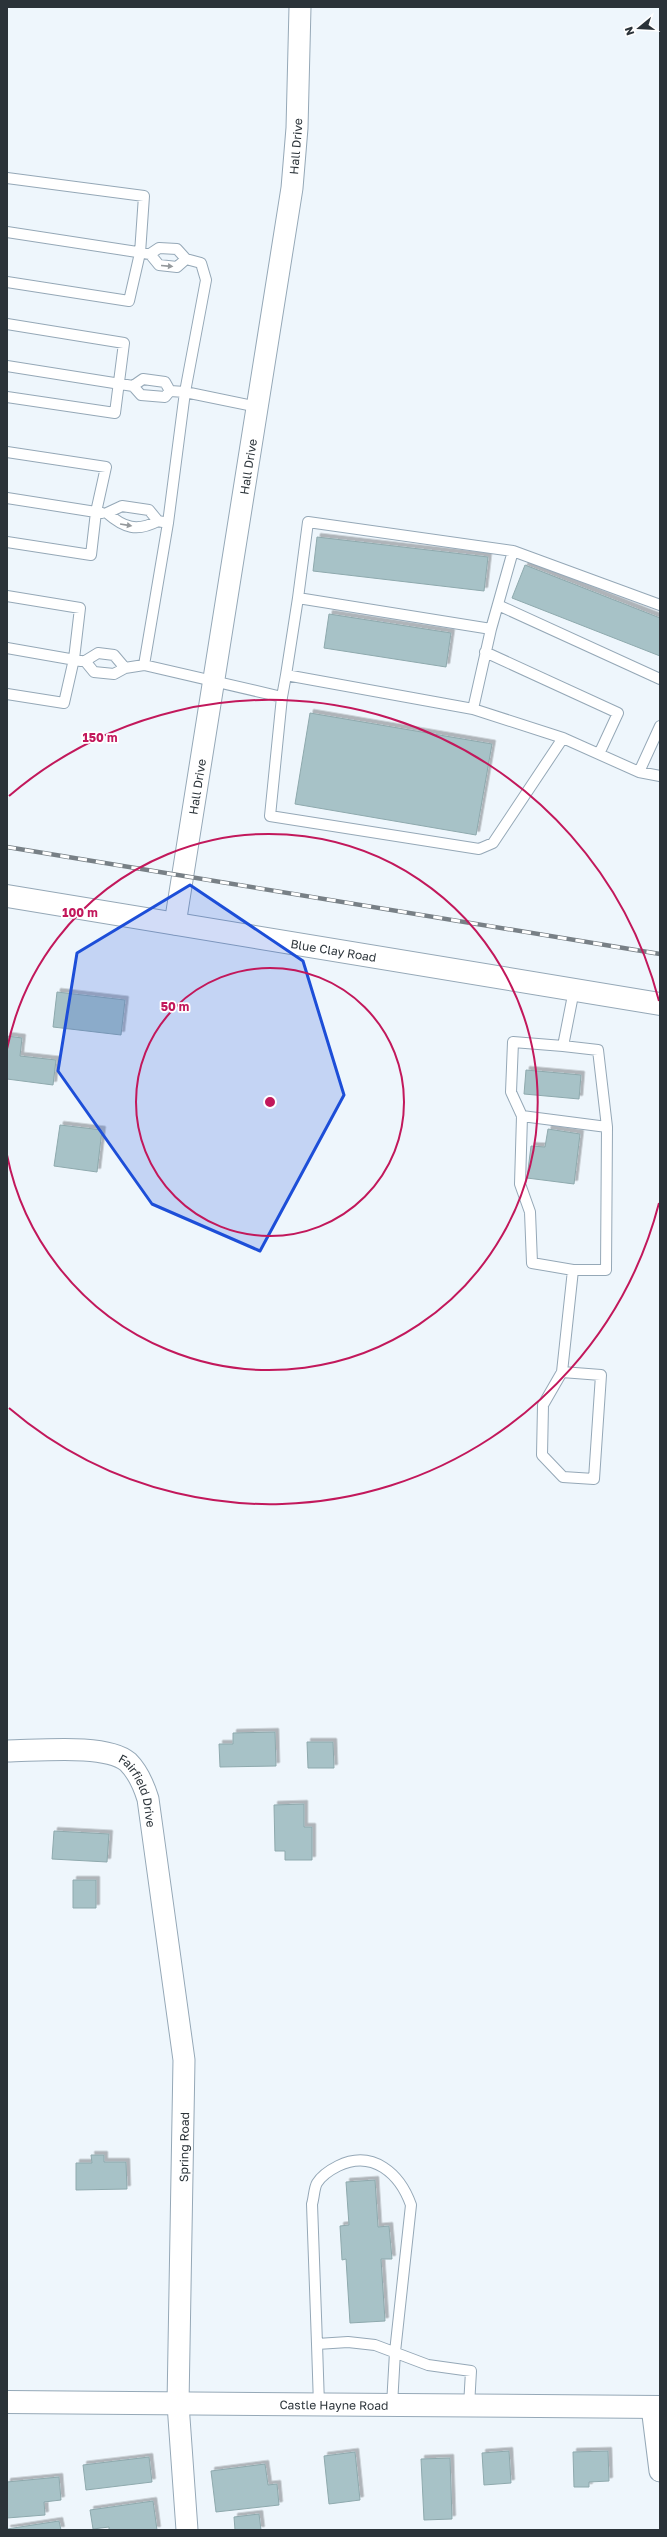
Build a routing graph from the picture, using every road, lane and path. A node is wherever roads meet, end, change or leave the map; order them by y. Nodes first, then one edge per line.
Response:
1 (300, 7) edge
2 (7, 178) edge
3 (7, 232) edge
4 (145, 254) junction
5 (186, 259) junction
6 (7, 282) edge
7 (7, 324) edge
8 (7, 366) edge
9 (119, 384) junction
10 (133, 386) junction
11 (170, 391) junction
12 (185, 392) junction
13 (7, 397) edge
14 (258, 407) junction
15 (7, 452) edge
16 (7, 498) edge
17 (96, 512) junction
18 (107, 514) junction
19 (158, 521) junction
20 (168, 523) junction
21 (7, 542) edge
22 (513, 551) junction
23 (7, 596) edge
24 (298, 598) junction
25 (498, 605) junction
26 (660, 605) edge
27 (490, 629) junction
28 (7, 648) edge
29 (485, 652) junction
30 (74, 659) junction
31 (85, 661) junction
32 (144, 665) junction
33 (125, 668) junction
34 (286, 675) junction
35 (660, 679) edge
36 (212, 683) junction
37 (7, 694) edge
38 (282, 697) junction
39 (473, 709) junction
40 (660, 726) edge
41 (563, 738) junction
42 (599, 754) junction
43 (640, 772) junction
44 (660, 776) edge
45 (7, 896) edge
46 (175, 924) junction
47 (574, 990) junction
48 (660, 1004) edge
49 (563, 1046) junction
50 (522, 1116) junction
51 (607, 1127) junction
52 (573, 1270) junction
53 (562, 1372) junction
54 (7, 1751) edge
55 (160, 1892) joint
56 (317, 2344) junction
57 (395, 2352) junction
58 (7, 2402) edge
59 (178, 2404) junction
60 (319, 2405) junction
61 (392, 2405) junction
62 (469, 2406) junction
63 (656, 2407) edge
64 (660, 2471) edge
65 (187, 2530) edge

1 - 14 street, Hall Drive
2 - 4 lane
3 - 4 lane
4 - 5 lane
4 -> 5 lane
4 - 6 lane
5 - 12 lane
7 - 9 lane
8 - 9 lane
9 - 10 lane
9 - 13 lane
10 - 11 lane
10 - 11 lane
11 - 12 lane
12 - 14 lane
12 - 20 lane
14 - 36 street, Hall Drive
15 - 17 lane
16 - 17 lane
17 - 18 lane
17 - 21 lane
18 -> 19 lane
18 - 19 lane
19 - 20 lane
20 - 32 lane
22 - 24 lane
22 - 25 lane
22 - 26 lane
23 - 30 lane
24 - 27 lane
24 - 34 lane
25 - 27 lane
25 - 35 lane
27 - 29 lane
28 - 30 lane
29 - 39 lane
29 - 42 lane
30 - 31 lane
30 - 37 lane
31 - 33 lane
31 - 33 lane
32 - 33 lane
32 - 36 lane
34 - 38 lane
34 - 39 lane
36 - 38 lane
36 - 46 street, Hall Drive
38 - 41 lane
39 - 41 lane
40 - 43 lane
41 - 42 lane
42 - 43 lane
43 - 44 lane
45 - 46 street, Blue Clay Road
46 - 47 street, Blue Clay Road
47 - 48 street, Blue Clay Road
47 - 49 lane
49 - 50 lane
49 - 51 lane
50 - 51 lane
50 - 52 lane
51 - 52 lane
52 - 53 lane
53 - 53 lane
54 - 55 street, Fairfield Drive
55 - 59 street, Spring Road
56 - 57 lane
56 - 57 lane
56 - 60 lane
57 - 61 lane
57 - 62 lane
58 - 59 street, Castle Hayne Road
59 - 60 street, Castle Hayne Road
59 - 65 street, Spring Road
60 - 61 street, Castle Hayne Road
61 - 62 street, Castle Hayne Road
62 - 63 street, Castle Hayne Road
63 - 64 street

